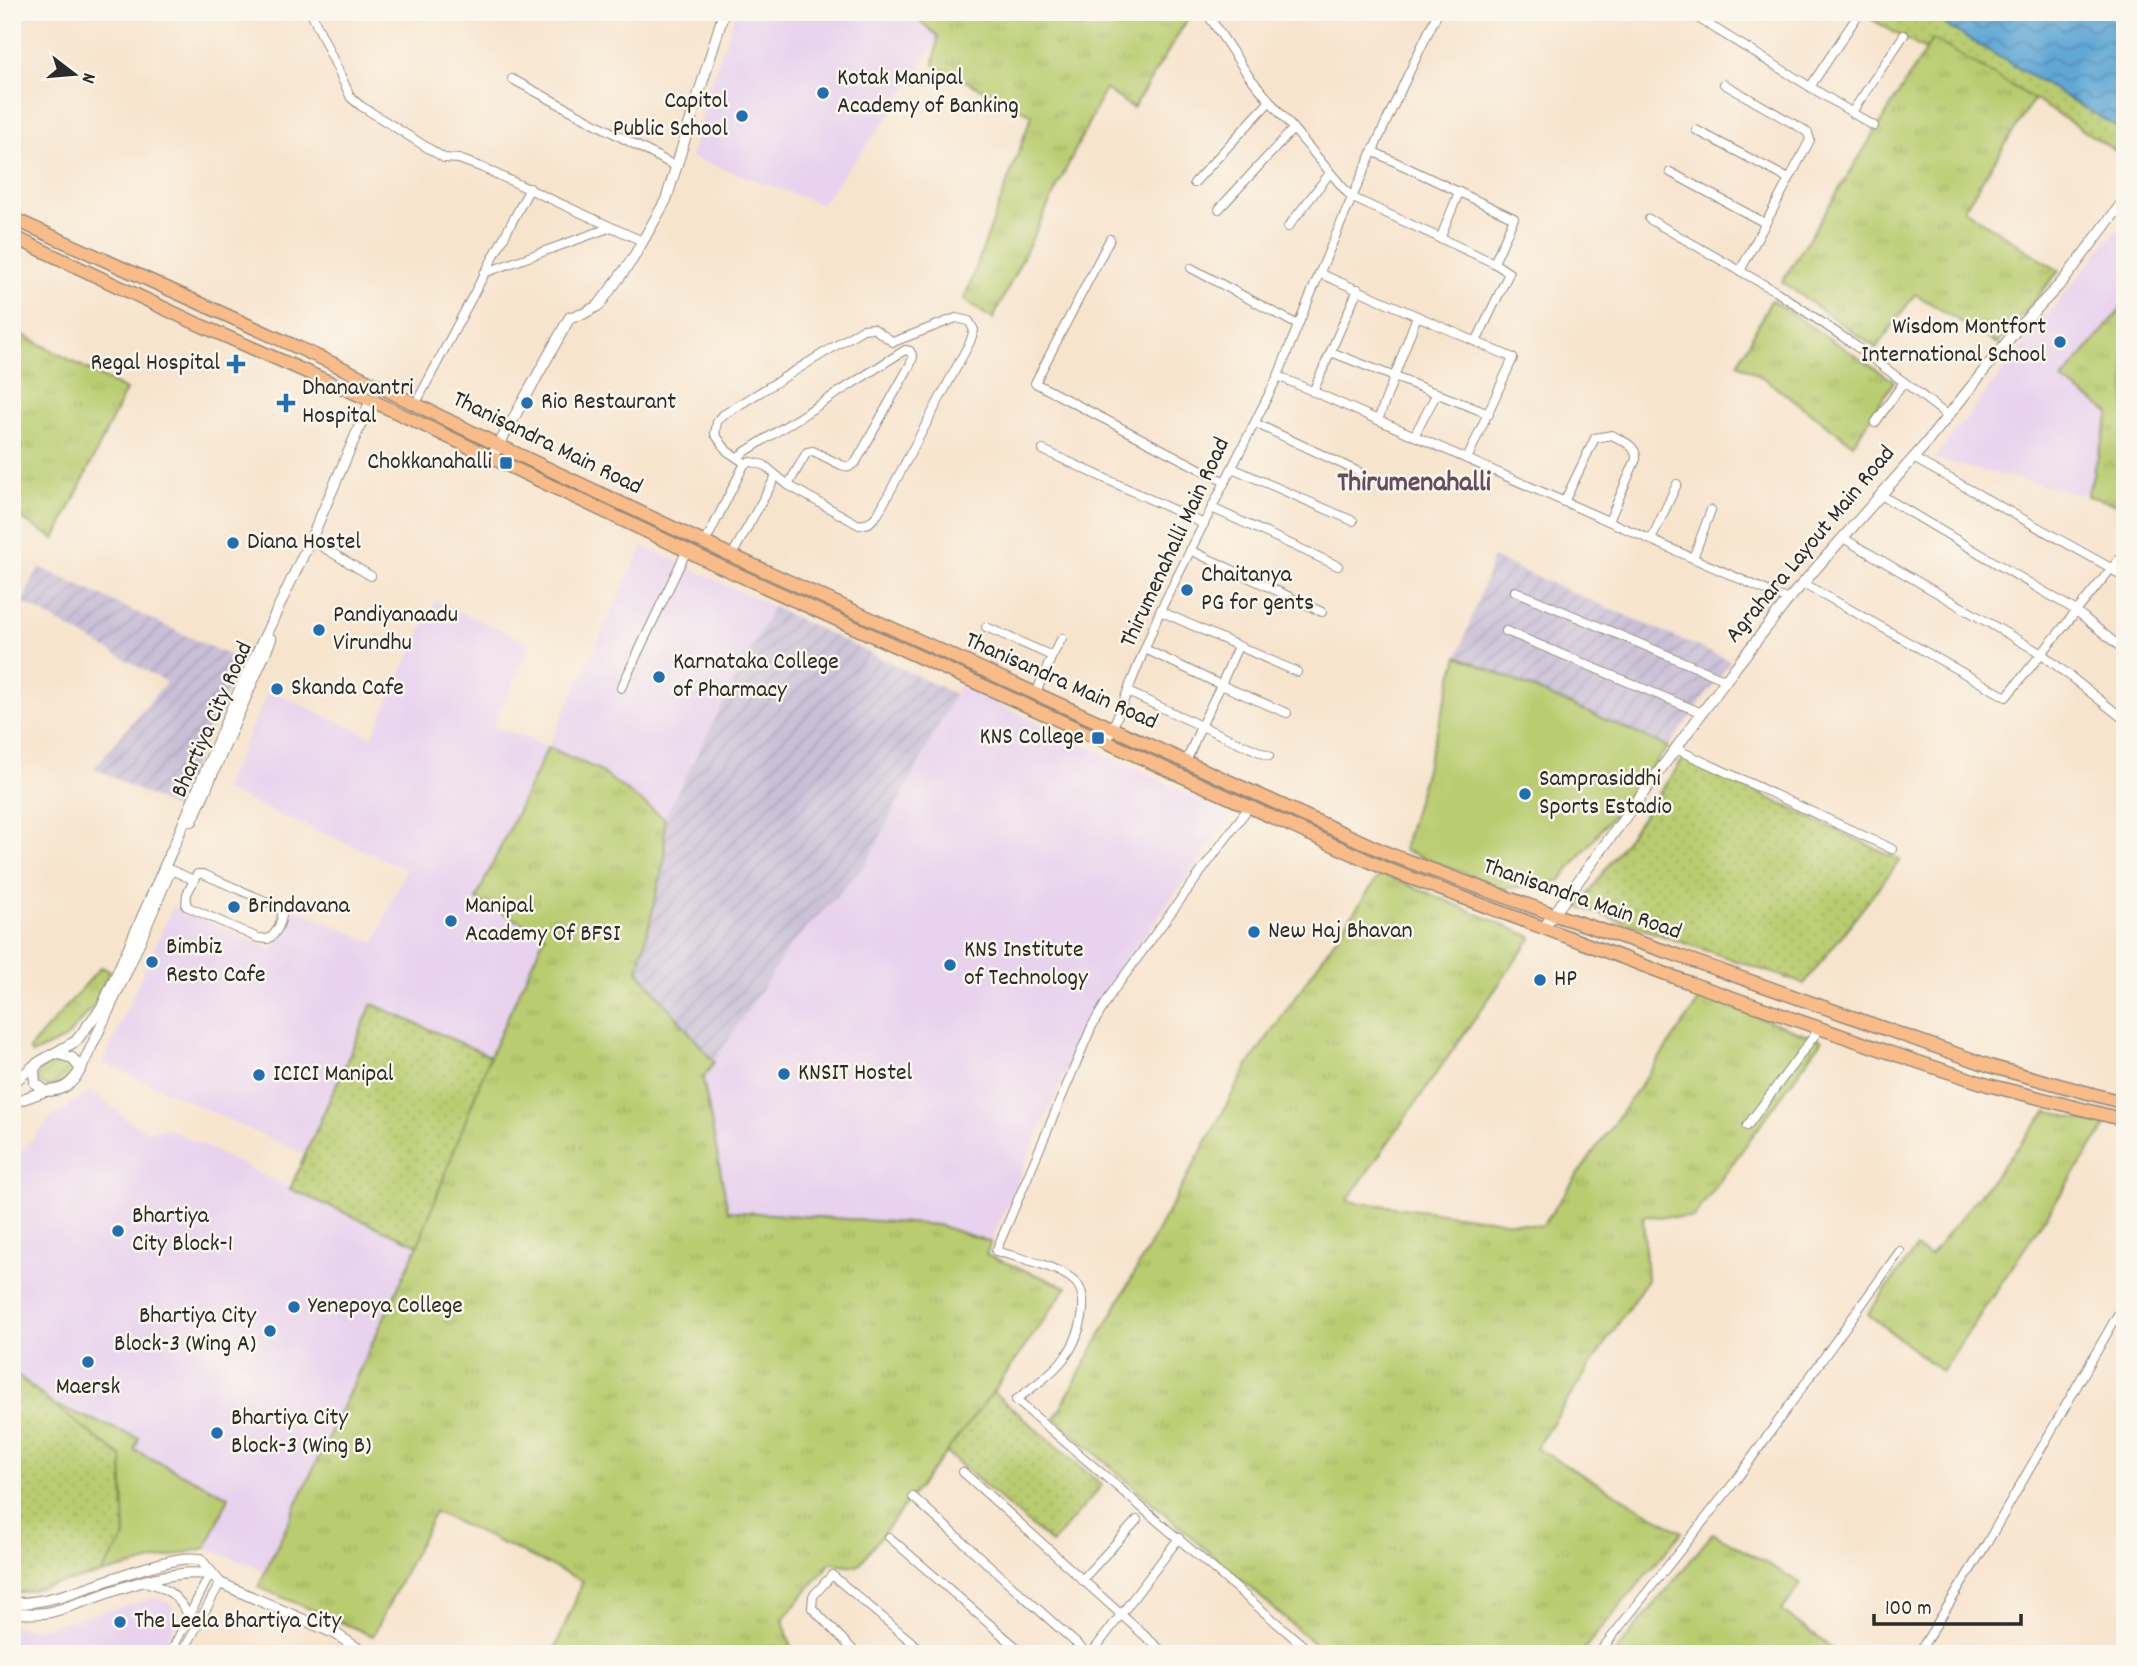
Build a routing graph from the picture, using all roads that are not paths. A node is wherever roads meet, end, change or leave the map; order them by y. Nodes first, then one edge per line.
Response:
1 (311, 12) edge
2 (724, 12) edge
3 (1206, 12) edge
4 (1438, 12) edge
5 (1688, 12) edge
6 (1860, 12) edge
7 (1904, 35) dead end
8 (512, 79) dead end
9 (1724, 84) dead end
10 (1810, 87) junction
11 (1270, 101) junction
12 (1852, 112) junction
13 (1874, 126) dead end
14 (1293, 129) junction
15 (1696, 130) dead end
16 (1372, 150) junction
17 (677, 166) junction
18 (1670, 172) dead end
19 (1331, 173) junction
20 (1789, 179) junction
21 (1194, 183) dead end
22 (530, 188) junction
23 (1459, 192) junction
24 (1351, 197) junction
25 (2125, 199) edge
26 (1219, 209) dead end
27 (12, 218) edge
28 (1649, 219) dead end
29 (1766, 223) junction
30 (1288, 227) dead end
31 (609, 228) junction
32 (12, 236) edge
33 (1111, 239) dead end
34 (1440, 239) junction
35 (642, 241) junction
36 (1494, 263) junction
37 (1191, 268) dead end
38 (1740, 271) junction
39 (484, 273) junction
40 (1319, 273) junction
41 (1358, 289) junction
42 (1417, 316) junction
43 (1298, 325) junction
44 (1476, 342) junction
45 (1331, 352) junction
46 (1278, 376) junction
47 (1394, 376) junction
48 (1904, 382) junction
49 (381, 387) junction
50 (1313, 392) junction
51 (1437, 393) junction
52 (374, 401) junction
53 (416, 403) junction
54 (1489, 414) junction
55 (1948, 416) junction
56 (1378, 420) junction
57 (1255, 422) junction
58 (1875, 423) dead end
59 (1414, 436) junction
60 (1042, 450) dead end
61 (495, 451) junction
62 (1913, 458) junction
63 (1467, 459) junction
64 (741, 460) junction
65 (1232, 468) junction
66 (1363, 474) dead end
67 (776, 476) junction
68 (1225, 482) junction
69 (1677, 484) dead end
70 (788, 485) junction
71 (1881, 495) junction
72 (1564, 502) junction
73 (1212, 508) junction
74 (1711, 510) dead end
75 (1353, 521) dead end
76 (1609, 521) junction
77 (1204, 524) junction
78 (1843, 538) junction
79 (1651, 540) junction
80 (314, 542) junction
81 (705, 543) junction
82 (687, 550) junction
83 (1190, 550) junction
84 (2125, 552) edge
85 (732, 555) junction
86 (1693, 558) junction
87 (1338, 566) dead end
88 (2111, 568) junction
89 (371, 576) dead end
90 (2125, 579) edge
91 (1803, 583) junction
92 (291, 588) junction
93 (1515, 591) dead end
94 (1788, 600) junction
95 (2075, 610) junction
96 (1160, 611) junction
97 (1322, 611) dead end
98 (986, 627) dead end
99 (1506, 631) dead end
100 (1062, 638) dead end
101 (1238, 646) junction
102 (1145, 649) junction
103 (2125, 652) edge
104 (2042, 654) junction
105 (1052, 656) junction
106 (1297, 672) dead end
107 (1726, 680) junction
108 (1221, 685) junction
109 (621, 688) dead end
110 (243, 692) junction
111 (1128, 692) junction
112 (1036, 693) junction
113 (1287, 713) dead end
114 (1702, 713) junction
115 (2125, 720) edge
116 (1201, 726) junction
117 (1114, 729) junction
118 (1107, 742) junction
119 (1676, 749) junction
120 (1269, 756) dead end
121 (1186, 762) junction
122 (1249, 807) junction
123 (1892, 849) dead end
124 (171, 870) junction
125 (194, 880) junction
126 (1555, 915) junction
127 (1544, 929) junction
128 (1820, 1028) junction
129 (57, 1054) junction
130 (39, 1062) junction
131 (81, 1069) junction
132 (12, 1084) edge
133 (45, 1091) junction
134 (12, 1103) edge
135 (2125, 1103) edge
136 (2125, 1120) edge
137 (1747, 1125) dead end
138 (1900, 1251) dead end
139 (2125, 1302) edge
140 (962, 1472) dead end
141 (913, 1497) dead end
142 (1137, 1520) dead end
143 (889, 1537) dead end
144 (1179, 1538) junction
145 (210, 1574) junction
146 (1082, 1580) junction
147 (142, 1582) junction
148 (220, 1583) junction
149 (12, 1603) edge
150 (12, 1613) edge
151 (1121, 1614) junction
152 (189, 1617) junction
153 (170, 1654) edge
154 (183, 1654) edge
155 (366, 1654) edge
156 (857, 1654) edge
157 (926, 1654) edge
158 (1024, 1654) edge
159 (1089, 1654) edge
160 (1165, 1654) edge
161 (1313, 1654) edge
162 (1598, 1654) edge
163 (1918, 1654) edge

1 - 22 street
2 - 17 street
3 - 11 street
4 - 16 street, Thirumenahalli Main Road
5 - 10 street
6 - 10 street
7 - 12 street
8 - 17 street
9 - 20 street
10 - 12 street
11 - 14 street
11 - 21 street
12 - 13 street
14 - 19 street
14 - 26 street
15 - 20 street
16 - 23 street
16 - 24 street, Thirumenahalli Main Road
17 - 35 street
18 - 29 street
19 - 24 street
19 - 30 street
20 - 29 street
22 - 31 street
22 - 39 street
23 - 34 street
23 - 36 street
24 - 34 street
24 - 40 street, Thirumenahalli Main Road
25 - 55 street, Agrahara Layout Main Road
27 - 49 main road, Thanisandra Main Road
28 - 38 street
29 - 38 street
31 - 35 street
31 - 39 street
32 - 52 main road, Thanisandra Main Road
33 - 68 street
34 - 36 street
35 - 61 street
36 - 44 street
37 - 43 street
38 - 48 street
39 - 53 street
40 - 41 street
40 - 43 street, Thirumenahalli Main Road
41 - 42 street
41 - 45 street
42 - 44 street
42 - 47 street
43 - 46 street, Thirumenahalli Main Road
44 - 54 street
45 - 47 street
45 - 50 street
46 - 50 street
46 - 57 street, Thirumenahalli Main Road
47 - 51 street
47 - 56 street
48 - 55 street
48 - 58 street
49 - 52 street
49 - 53 main road, Thanisandra Main Road
50 - 56 street
51 - 54 street
51 - 59 street
52 - 61 main road, Thanisandra Main Road
52 - 80 street, Bhartiya City Road
52 - 92 street, Bhartiya City Road
53 - 61 main road, Thanisandra Main Road
54 - 63 street
55 - 62 street, Agrahara Layout Main Road
56 - 59 street
57 - 65 street, Thirumenahalli Main Road
57 - 66 street
59 - 63 street
60 - 77 street
61 - 81 main road, Thanisandra Main Road
61 - 82 main road, Thanisandra Main Road
62 - 71 street, Agrahara Layout Main Road
62 - 88 street
63 - 72 street
64 - 67 street
64 - 70 street
64 - 70 street
64 - 81 street
65 - 68 street, Thirumenahalli Main Road
65 - 75 street
67 - 70 street
67 - 85 street
68 - 73 street, Thirumenahalli Main Road
69 - 79 street
71 - 78 street, Agrahara Layout Main Road
71 - 95 street
72 - 76 street
72 - 76 street
73 - 77 street, Thirumenahalli Main Road
73 - 87 street
74 - 86 street
76 - 79 street
77 - 83 street, Thirumenahalli Main Road
78 - 91 street, Agrahara Layout Main Road
78 - 104 street
79 - 86 street
80 - 89 street
80 - 92 street, Bhartiya City Road
81 - 85 main road, Thanisandra Main Road
82 - 109 street
82 - 118 main road, Thanisandra Main Road
83 - 96 street, Thirumenahalli Main Road
83 - 97 street
84 - 88 street
85 - 112 main road, Thanisandra Main Road
86 - 94 street
88 - 90 street
88 - 95 street
91 - 94 street, Agrahara Layout Main Road
91 - 104 street
92 - 110 street, Bhartiya City Road
93 - 107 street
94 - 107 street, Agrahara Layout Main Road
95 - 103 street
95 - 104 street
96 - 101 street
96 - 102 street, Thirumenahalli Main Road
98 - 105 street
99 - 114 street
100 - 105 street
101 - 106 street
101 - 108 street
102 - 108 street
102 - 111 street, Thirumenahalli Main Road
104 - 115 street
105 - 112 street
107 - 114 street, Agrahara Layout Main Road
108 - 113 street
108 - 116 street
110 - 124 street, Bhartiya City Road
110 - 129 street, Bhartiya City Road
111 - 116 street
111 - 117 street, Thirumenahalli Main Road
112 - 117 main road, Thanisandra Main Road
114 - 119 street, Agrahara Layout Main Road
116 - 120 street
116 - 121 street
117 - 118 street, Thirumenahalli Main Road
117 - 121 main road, Thanisandra Main Road
118 - 122 main road, Thanisandra Main Road
119 - 123 street
119 - 126 street, Agrahara Layout Main Road
121 - 126 main road, Thanisandra Main Road
122 - 127 main road, Thanisandra Main Road
122 - 144 street
124 - 125 street
124 - 131 street, Bhartiya City Road
125 - 125 street
126 - 127 street, Agrahara Layout Main Road
126 - 135 main road, Thanisandra Main Road
127 - 128 main road, Thanisandra Main Road
128 - 136 main road, Thanisandra Main Road
128 - 137 street
129 - 130 street, Bhartiya City Road
129 - 131 street
130 - 132 street, Bhartiya City Road
130 - 133 street
131 - 133 street, Bhartiya City Road
133 - 134 street, Bhartiya City Road
138 - 162 street
139 - 163 street
140 - 146 street
141 - 159 street
142 - 146 street
143 - 158 street
144 - 151 street
144 - 161 street
145 - 147 street
145 - 148 street
145 - 149 street
145 - 152 street
146 - 151 street
147 - 150 street
147 - 152 street
148 - 154 street
148 - 155 street
151 - 159 street
151 - 160 street
152 - 153 street
156 - 157 street

